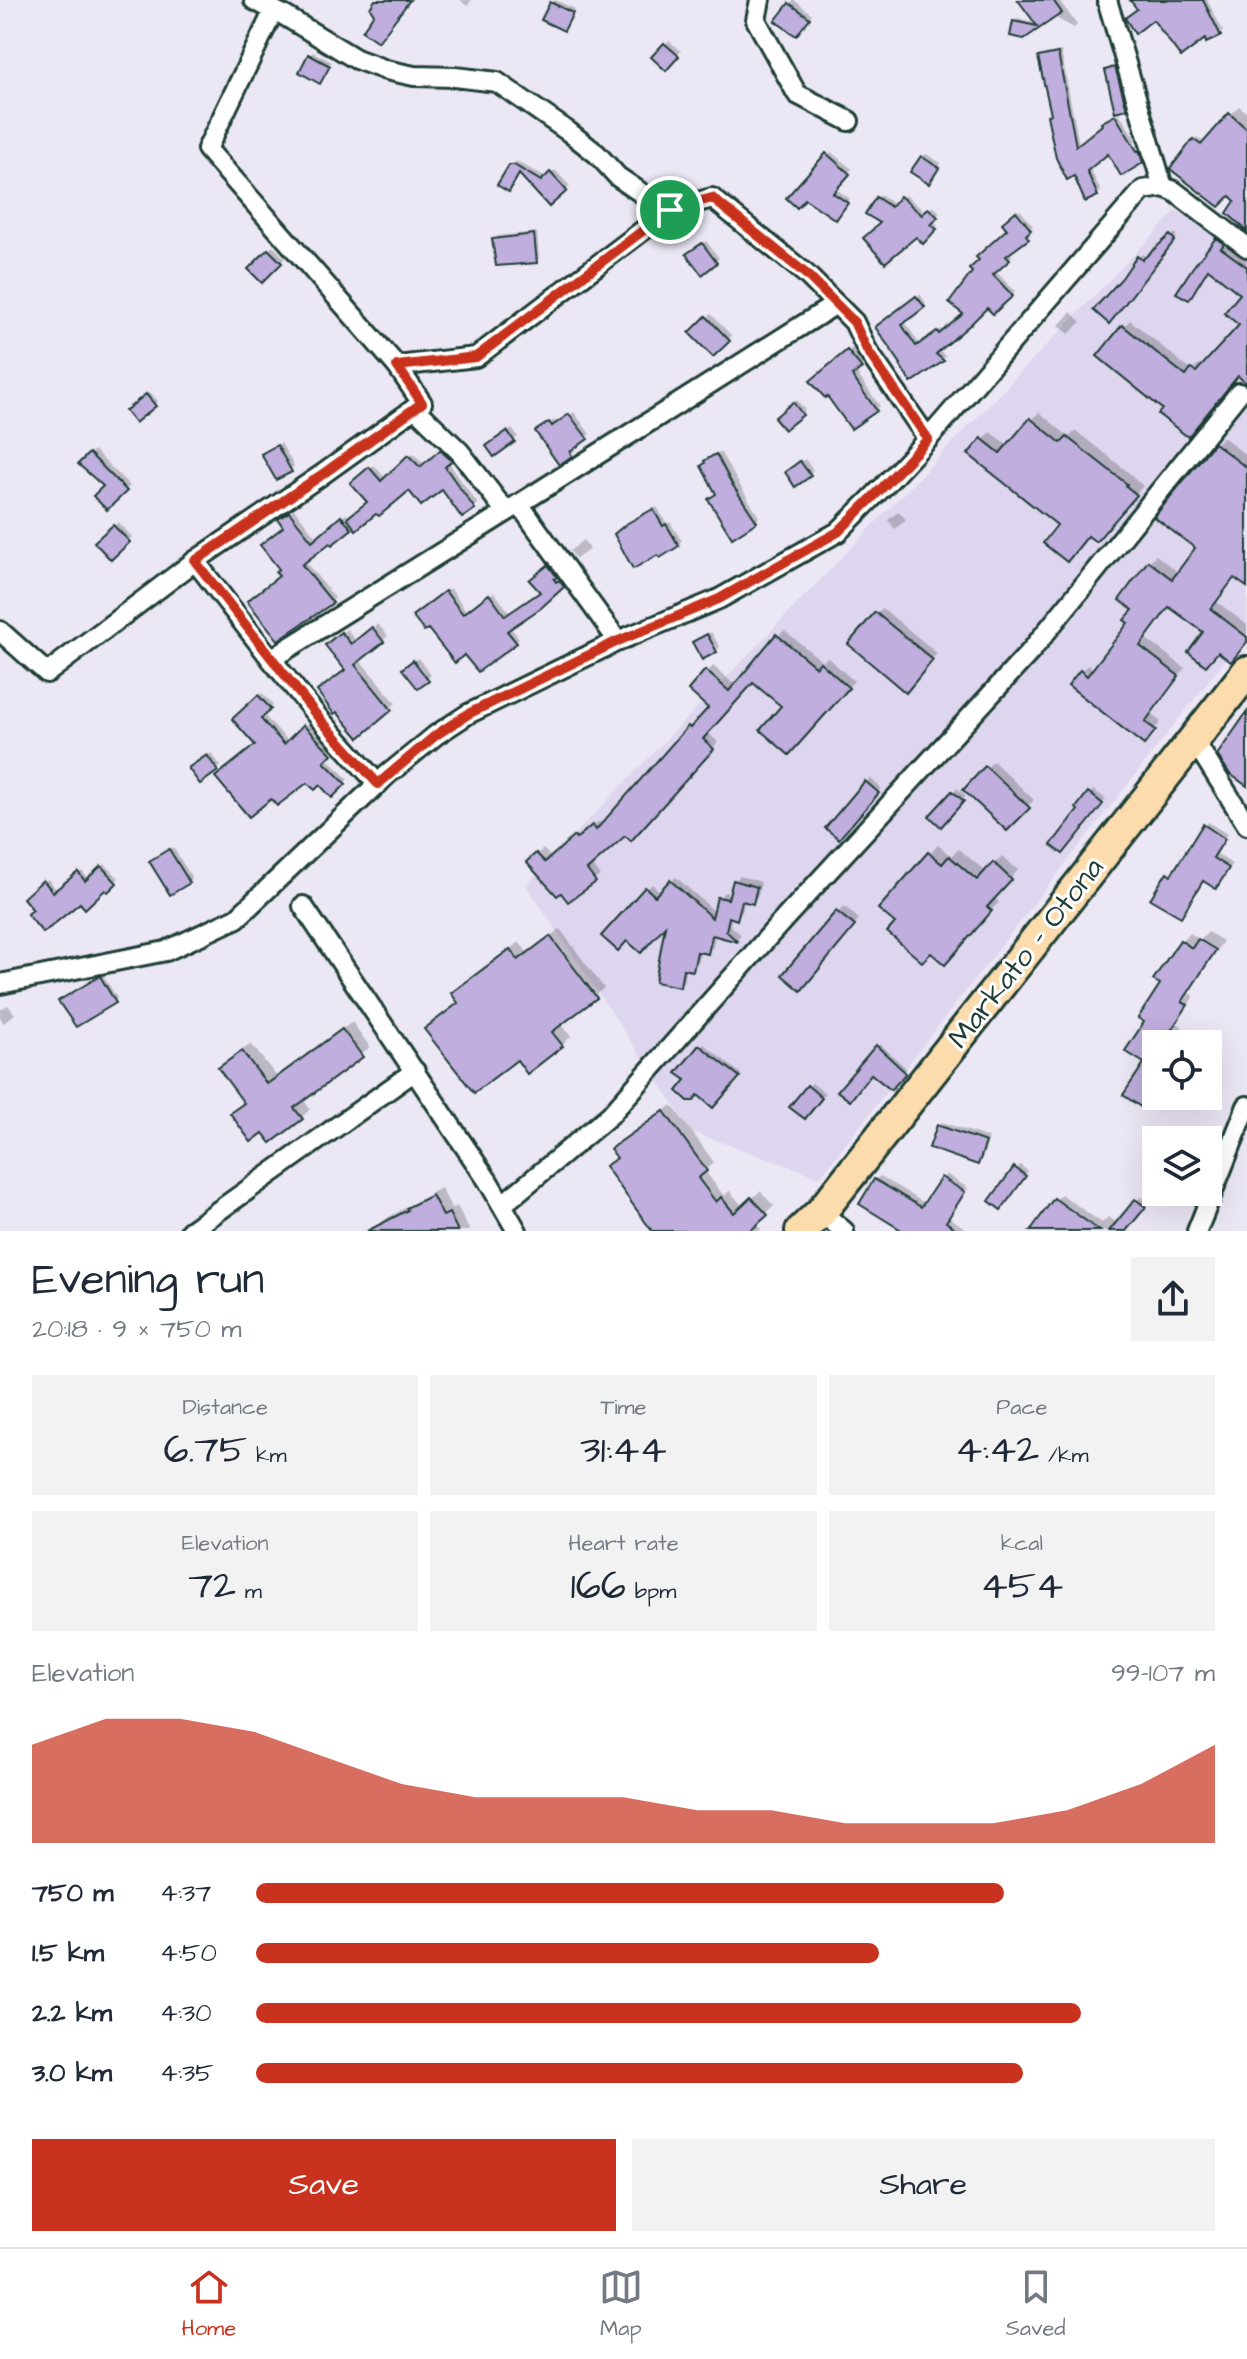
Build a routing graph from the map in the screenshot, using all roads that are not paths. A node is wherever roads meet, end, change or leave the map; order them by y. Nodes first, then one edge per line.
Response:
1 (254, 0) edge
2 (760, 0) edge
3 (1107, 0) edge
4 (274, 10) junction
5 (849, 121) dead end
6 (1163, 187) junction
7 (670, 210) junction
8 (1247, 247) edge
9 (836, 304) junction
10 (397, 366) junction
11 (1239, 393) dead end
12 (415, 408) junction
13 (928, 439) junction
14 (512, 508) junction
15 (195, 561) junction
16 (0, 631) edge
17 (618, 641) junction
18 (271, 659) junction
19 (1247, 672) edge
20 (1194, 740) junction
21 (378, 784) junction
22 (1247, 825) edge
23 (303, 906) dead end
24 (0, 984) edge
25 (415, 1071) junction
26 (1247, 1106) edge
27 (502, 1205) junction
28 (822, 1225) edge
29 (190, 1231) edge
30 (517, 1231) edge
31 (1197, 1231) edge

1 - 4 street
2 - 5 street
3 - 6 street
4 - 7 street
4 - 10 street
6 - 8 street
6 - 13 street
7 - 9 street
7 - 10 street
9 - 13 street
9 - 14 street
10 - 12 street
11 - 27 street
12 - 14 street
12 - 15 street
13 - 17 street
14 - 17 street
14 - 18 street
15 - 16 street
15 - 18 street
17 - 21 street
18 - 21 street
19 - 20 main road, Markato - Otona
20 - 22 street
20 - 28 main road, Markato - Otona
21 - 24 street
23 - 25 street
25 - 27 street
25 - 29 street
26 - 31 street
27 - 30 street

